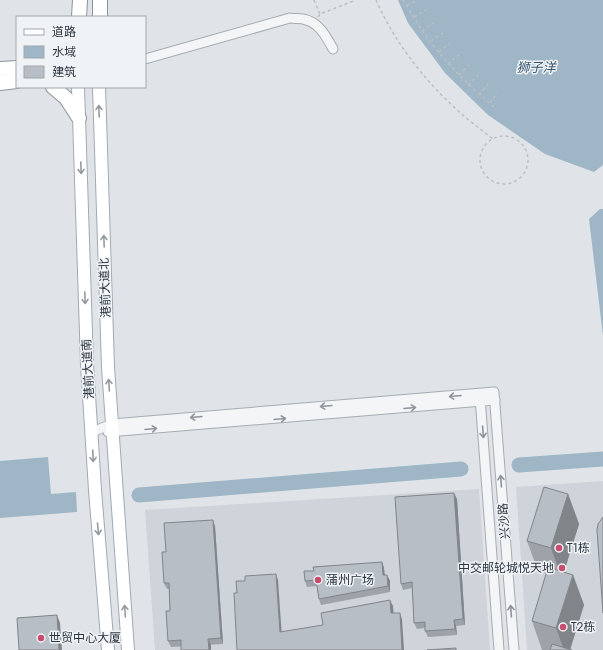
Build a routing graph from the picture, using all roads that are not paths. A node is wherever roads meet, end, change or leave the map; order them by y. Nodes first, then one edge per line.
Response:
1 (100, 0) edge
2 (100, 16) edge
3 (333, 49) dead end
4 (146, 59) edge
5 (16, 68) edge
6 (0, 69) edge
7 (16, 81) edge
8 (0, 83) edge
9 (54, 88) edge
10 (78, 88) edge
11 (99, 88) edge
12 (79, 118) junction
13 (101, 146) junction
14 (80, 147) junction
15 (480, 398) junction
16 (112, 428) junction
17 (92, 432) junction
18 (108, 650) edge
19 (128, 650) edge
20 (500, 650) edge
21 (514, 650) edge

1 - 2 highway
3 - 4 street
5 - 6 highway
7 - 8 highway
9 - 12 highway
10 - 12 main road, 港前大道南
13 -> 11 main road, 港前大道北
12 - 14 main road, 港前大道南
13 - 14 main road
16 -> 13 main road, 港前大道北
14 -> 17 main road, 港前大道南
15 - 16 street
15 -> 20 street, 兴沙路
21 -> 15 street, 兴沙路
16 - 17 street
19 -> 16 main road, 港前大道北
17 -> 18 main road, 港前大道南

